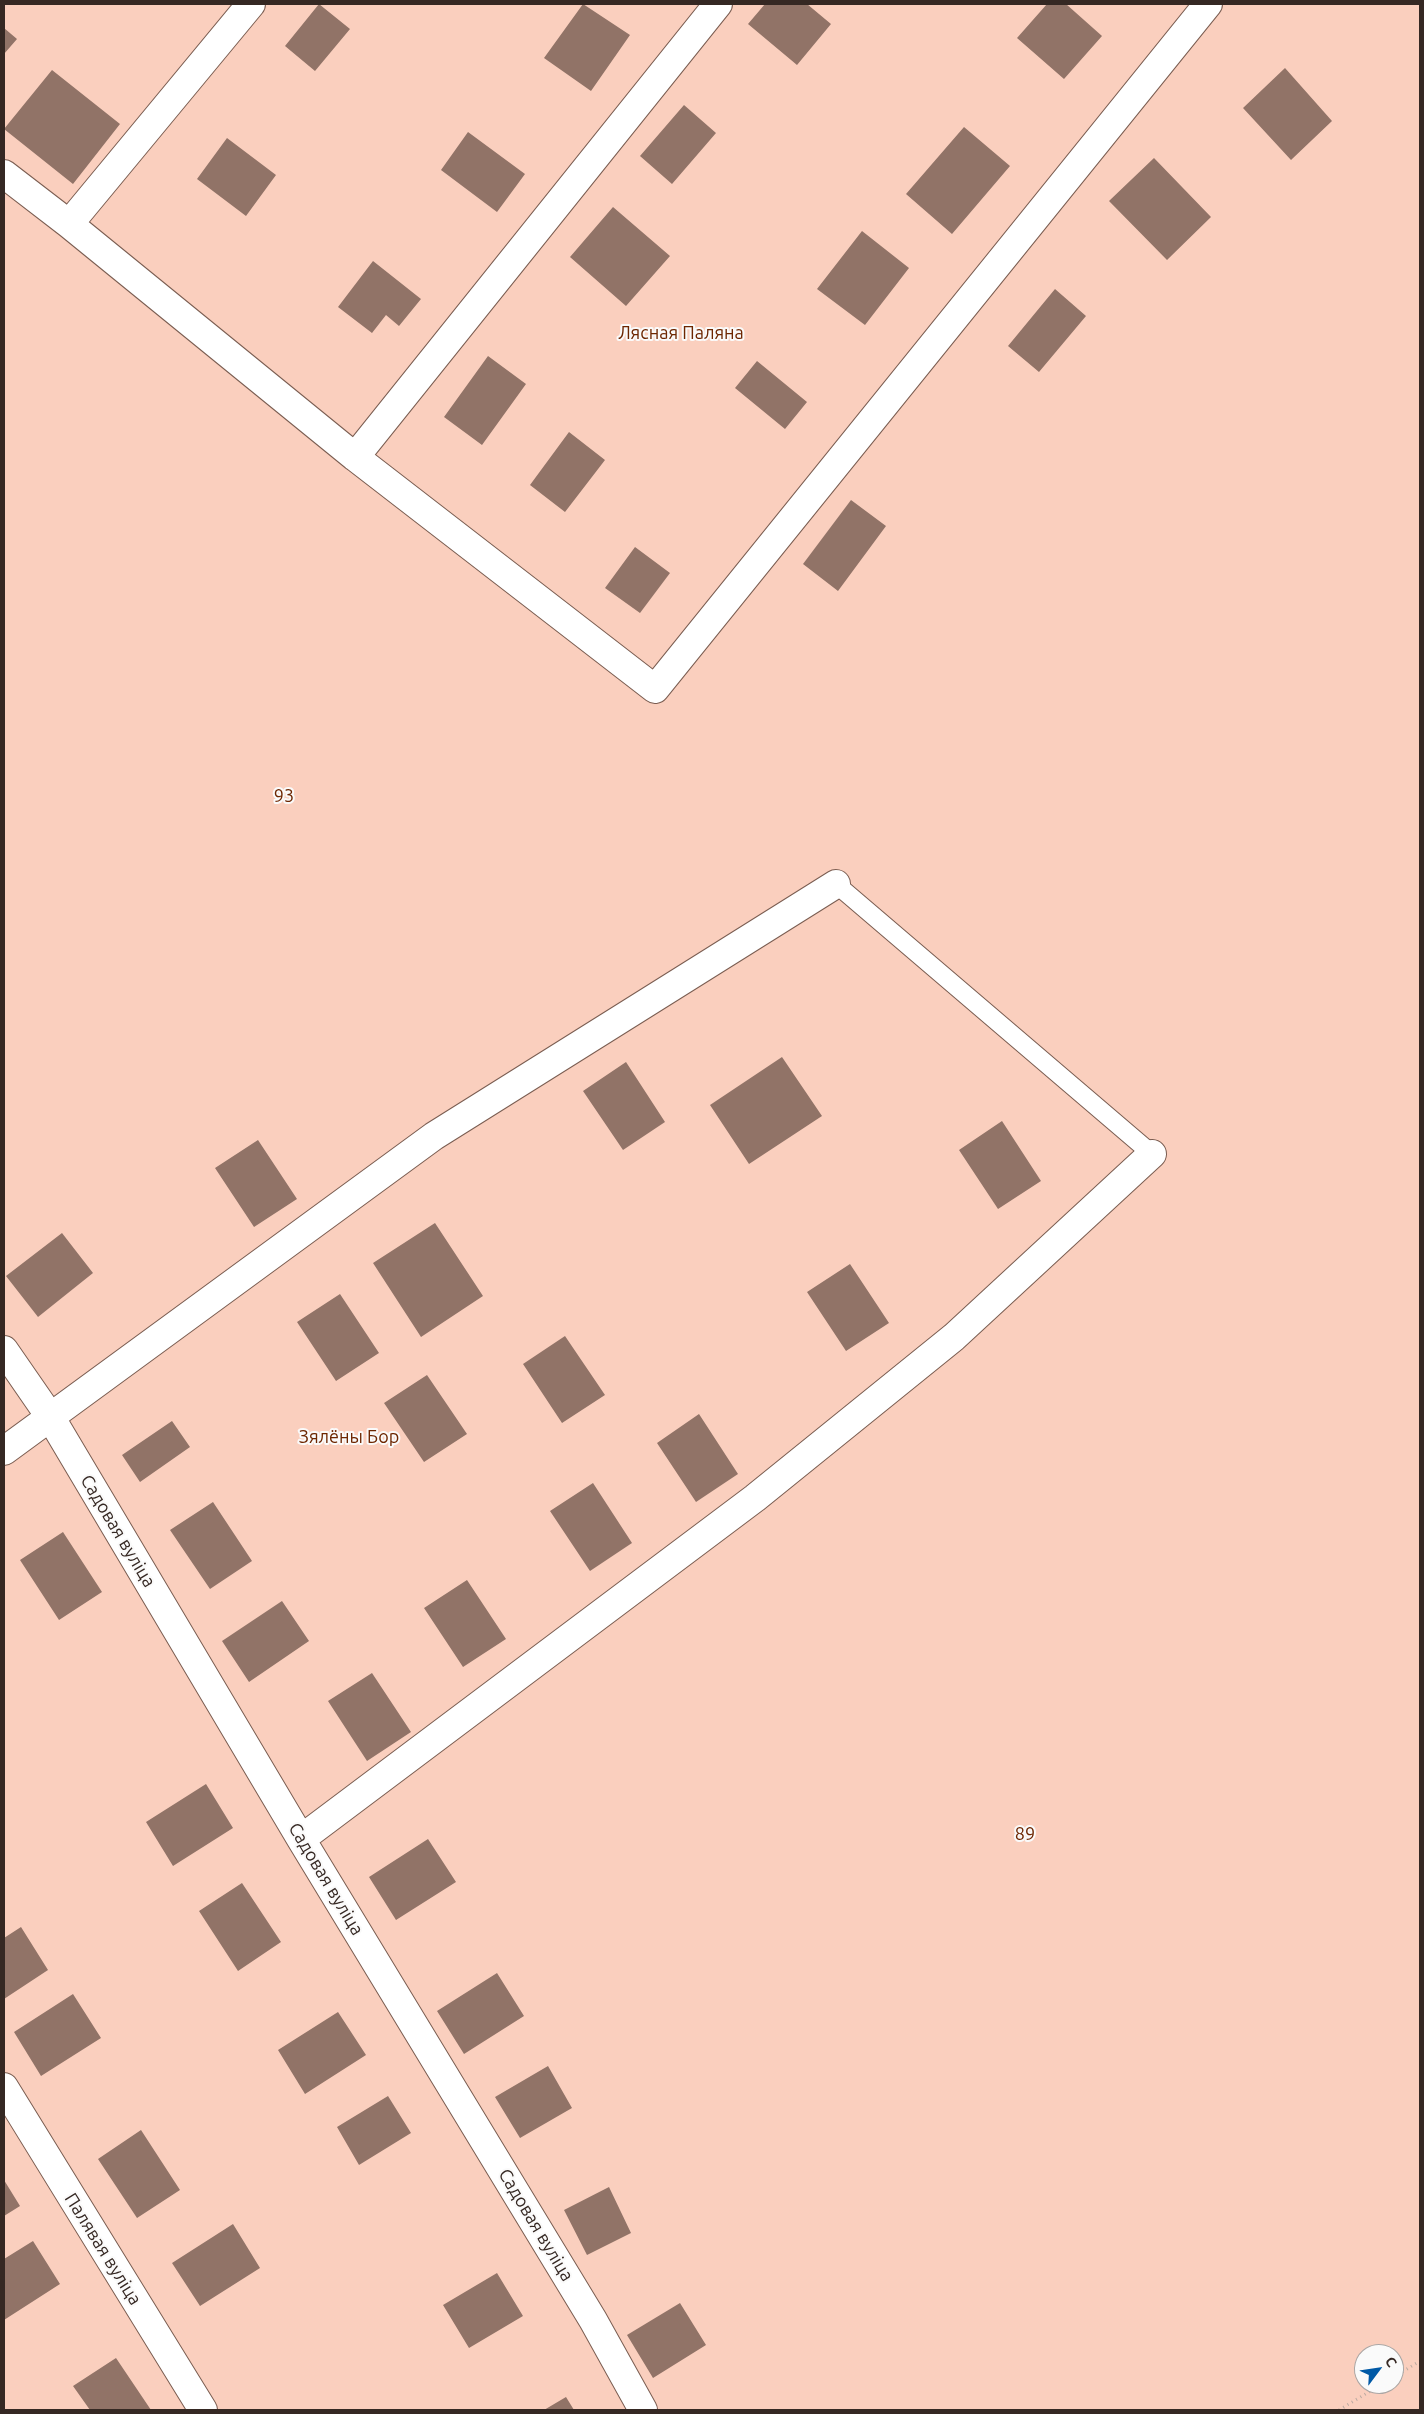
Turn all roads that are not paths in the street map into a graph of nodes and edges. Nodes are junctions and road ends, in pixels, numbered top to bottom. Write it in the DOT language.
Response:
graph roads {
  1 [pos="251,4"];
  2 [pos="718,4"];
  3 [pos="1208,4"];
  4 [pos="4,174"];
  5 [pos="69,224"];
  6 [pos="355,458"];
  7 [pos="836,884"];
  8 [pos="1152,1154"];
  9 [pos="4,1350"];
  10 [pos="51,1418"];
  11 [pos="4,1451"];
  12 [pos="302,1839"];
  13 [pos="4,2087"];
  14 [pos="202,2410"];
  15 [pos="643,2410"];
  1 -- 5 [label="street"];
  2 -- 6 [label="street"];
  3 -- 6 [label="street"];
  4 -- 5 [label="street"];
  5 -- 6 [label="street"];
  7 -- 8 [label="lane"];
  7 -- 10 [label="street"];
  8 -- 12 [label="street"];
  9 -- 10 [label="street, Садовая вуліца"];
  10 -- 11 [label="street"];
  10 -- 12 [label="street, Садовая вуліца"];
  12 -- 15 [label="street, Садовая вуліца"];
  13 -- 14 [label="street, Палявая вуліца"];
}
